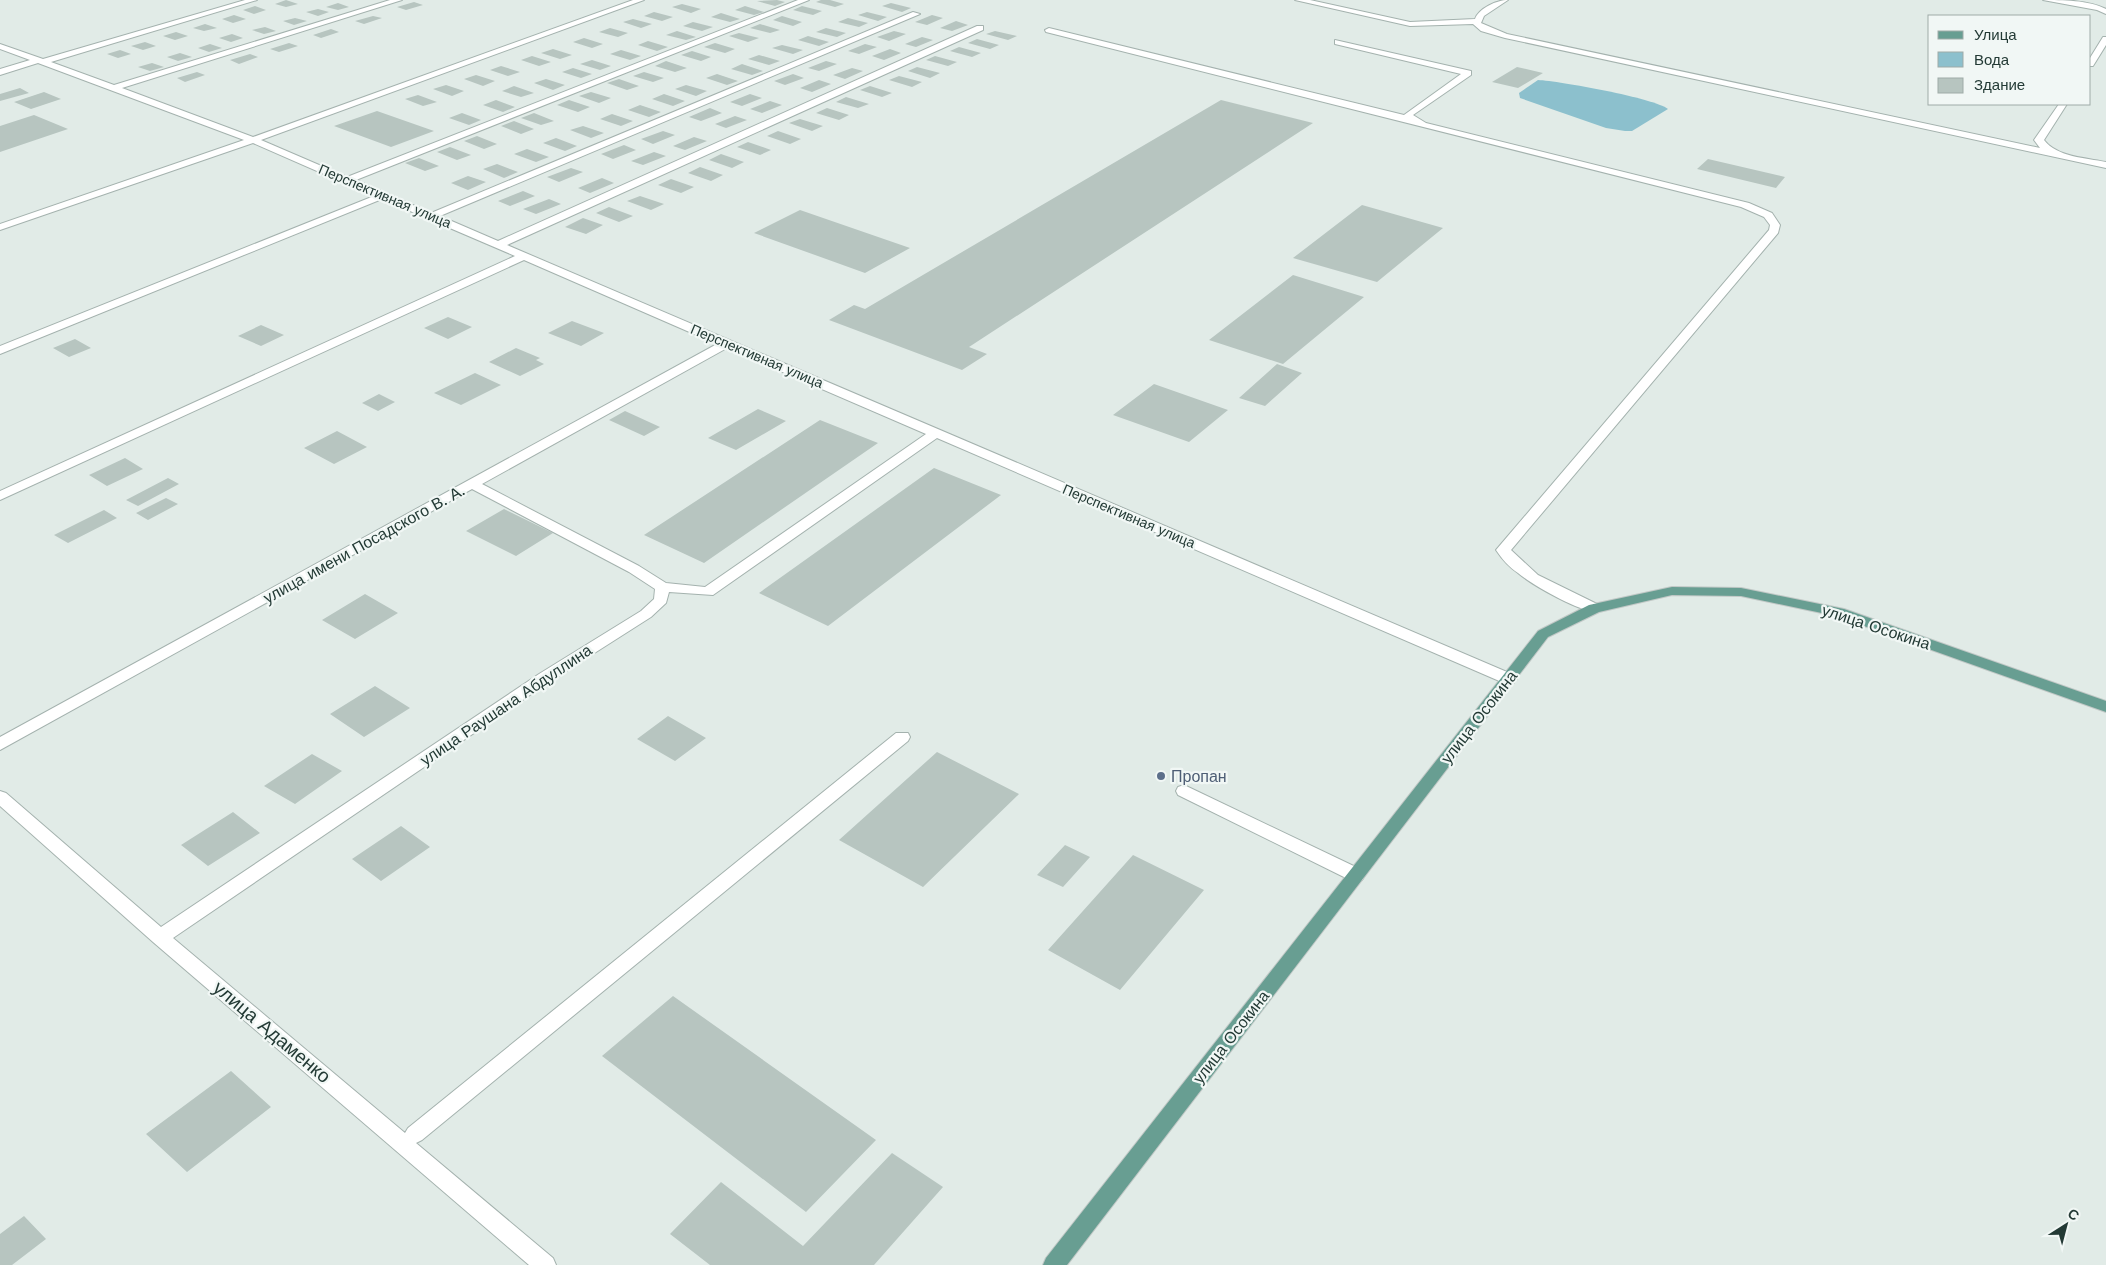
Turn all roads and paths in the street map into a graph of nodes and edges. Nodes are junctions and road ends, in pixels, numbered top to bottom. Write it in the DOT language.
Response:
graph roads {
  1 [pos="253,0"];
  2 [pos="398,0"];
  3 [pos="640,0"];
  4 [pos="805,0"];
  5 [pos="1299,0"];
  6 [pos="1504,0"];
  7 [pos="2047,0"];
  8 [pos="2106,12"];
  9 [pos="916,14"];
  10 [pos="1478,21"];
  11 [pos="980,28"];
  12 [pos="1048,30"];
  13 [pos="2106,39"];
  14 [pos="1338,42"];
  15 [pos="0,46"];
  16 [pos="41,61"];
  17 [pos="2091,62"];
  18 [pos="0,72"];
  19 [pos="115,88"];
  20 [pos="2062,105"];
  21 [pos="1413,120"];
  22 [pos="253,140"];
  23 [pos="2064,156"];
  24 [pos="2106,165"];
  25 [pos="348,180"];
  26 [pos="384,196"];
  27 [pos="432,216"];
  28 [pos="0,226"];
  29 [pos="498,245"];
  30 [pos="524,256"];
  31 [pos="727,343"];
  32 [pos="0,350"];
  33 [pos="936,433"];
  34 [pos="472,484"];
  35 [pos="0,496"];
  36 [pos="662,587"];
  37 [pos="1594,608"];
  38 [pos="1509,679"];
  39 [pos="2106,707"];
  40 [pos="902,737"];
  41 [pos="0,744"];
  42 [pos="1184,791"];
  43 [pos="0,797"];
  44 [pos="1356,875"];
  45 [pos="160,937"];
  46 [pos="416,1134"];
  47 [pos="545,1265"];
  48 [pos="1054,1265"];
  1 -- 16 [label="street"];
  2 -- 19 [label="street"];
  3 -- 22 [label="street"];
  4 -- 25 [label="street"];
  5 -- 10 [label="street"];
  6 -- 10 [label="street"];
  7 -- 8 [label="street"];
  9 -- 27 [label="street"];
  10 -- 23 [label="street"];
  11 -- 29 [label="street"];
  12 -- 21 [label="street"];
  13 -- 17 [label="street"];
  14 -- 21 [label="street"];
  15 -- 16 [label="street, Перспективная улица"];
  16 -- 18 [label="street"];
  16 -- 19 [label="street, Перспективная улица"];
  19 -- 22 [label="street, Перспективная улица"];
  20 -- 23 [label="street"];
  21 -- 37 [label="street"];
  22 -- 25 [label="street, Перспективная улица"];
  22 -- 28 [label="street"];
  23 -- 24 [label="street"];
  25 -- 26 [label="street, Перспективная улица"];
  26 -- 27 [label="street, Перспективная улица"];
  26 -- 32 [label="street"];
  27 -- 29 [label="street, Перспективная улица"];
  29 -- 30 [label="street, Перспективная улица"];
  30 -- 31 [label="street, Перспективная улица"];
  30 -- 35 [label="street"];
  31 -- 33 [label="street, Перспективная улица"];
  31 -- 34 [label="street, улица имени Посадского В. А."];
  33 -- 36 [label="street"];
  33 -- 38 [label="street, Перспективная улица"];
  34 -- 36 [label="street"];
  34 -- 41 [label="street, улица имени Посадского В. А."];
  36 -- 45 [label="street, улица Раушана Абдуллина"];
  37 -- 38 [label="main road, улица Осокина"];
  37 -- 39 [label="main road, улица Осокина"];
  38 -- 44 [label="main road, улица Осокина"];
  40 -- 46 [label="street"];
  42 -- 44 [label="street"];
  43 -- 45 [label="street, улица Адаменко"];
  44 -- 48 [label="main road, улица Осокина"];
  45 -- 47 [label="street, улица Адаменко"];
}
